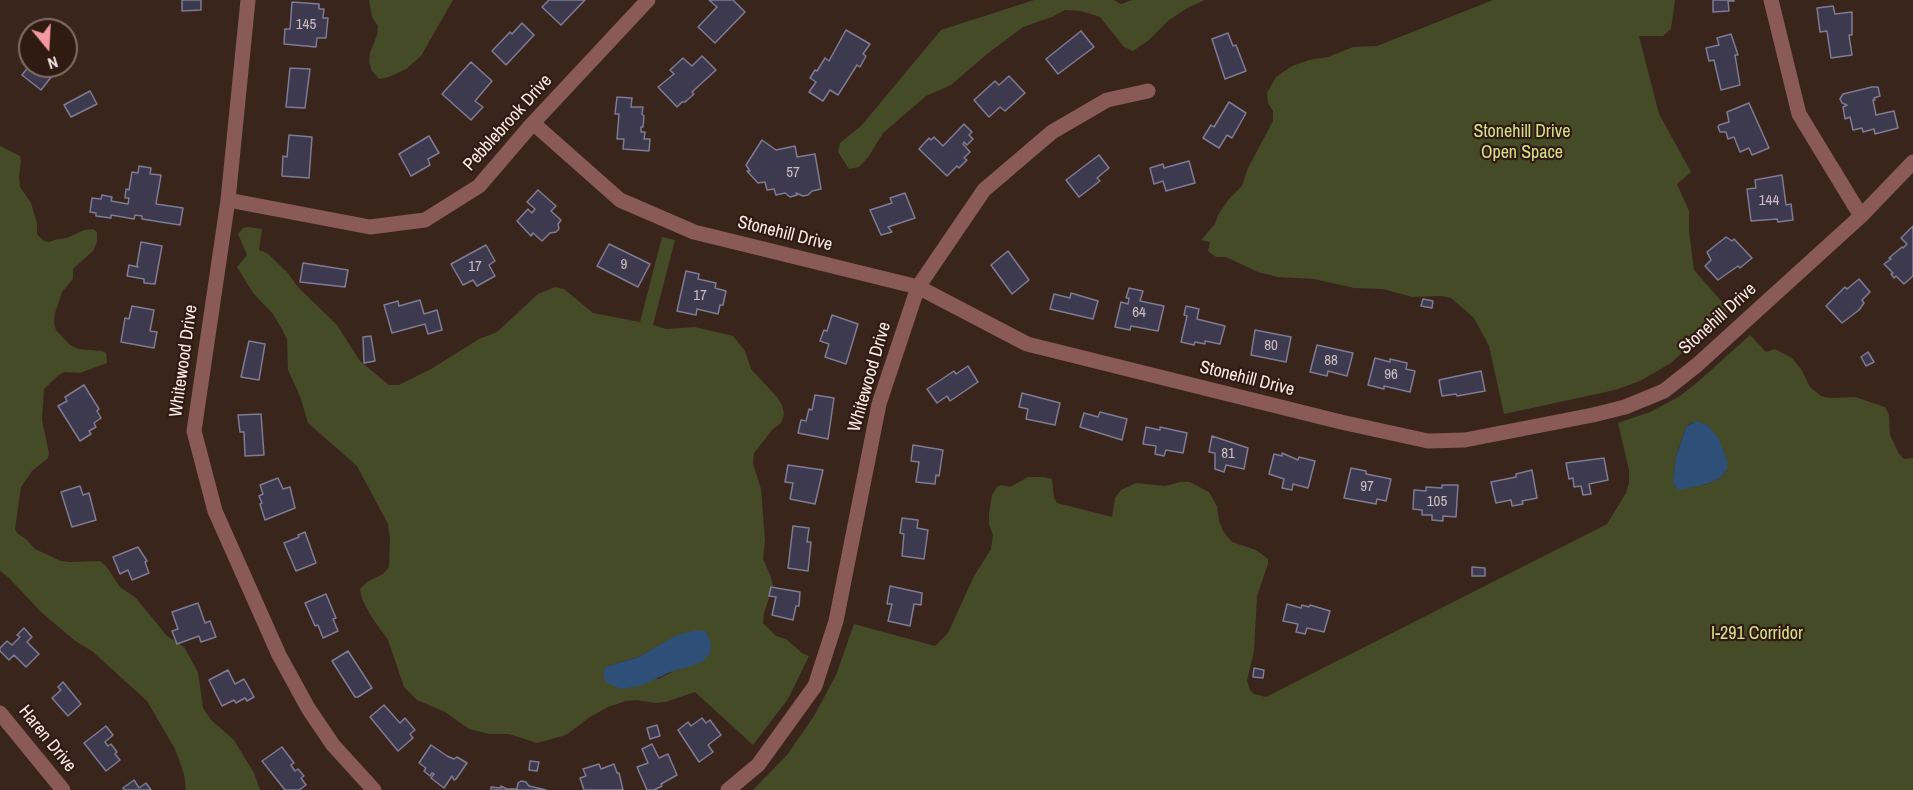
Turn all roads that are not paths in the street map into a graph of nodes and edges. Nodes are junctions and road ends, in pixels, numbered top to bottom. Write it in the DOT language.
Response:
graph roads {
  1 [pos="248,0"];
  2 [pos="648,0"];
  3 [pos="1771,0"];
  4 [pos="1148,91"];
  5 [pos="533,123"];
  6 [pos="1913,162"];
  7 [pos="228,200"];
  8 [pos="1861,216"];
  9 [pos="918,287"];
  10 [pos="0,713"];
  11 [pos="63,790"];
  12 [pos="374,790"];
  13 [pos="729,790"];
  1 -- 7 [label="street, Whitewood Drive"];
  2 -- 5 [label="street, Pebblebrook Drive"];
  3 -- 8 [label="street"];
  4 -- 9 [label="street, Whitewood Drive"];
  5 -- 7 [label="street, Pebblebrook Drive"];
  5 -- 9 [label="street, Stonehill Drive"];
  6 -- 8 [label="street, Stonehill Drive"];
  7 -- 12 [label="street, Whitewood Drive"];
  8 -- 9 [label="street, Stonehill Drive"];
  9 -- 13 [label="street, Whitewood Drive"];
  10 -- 11 [label="street, Haren Drive"];
}
